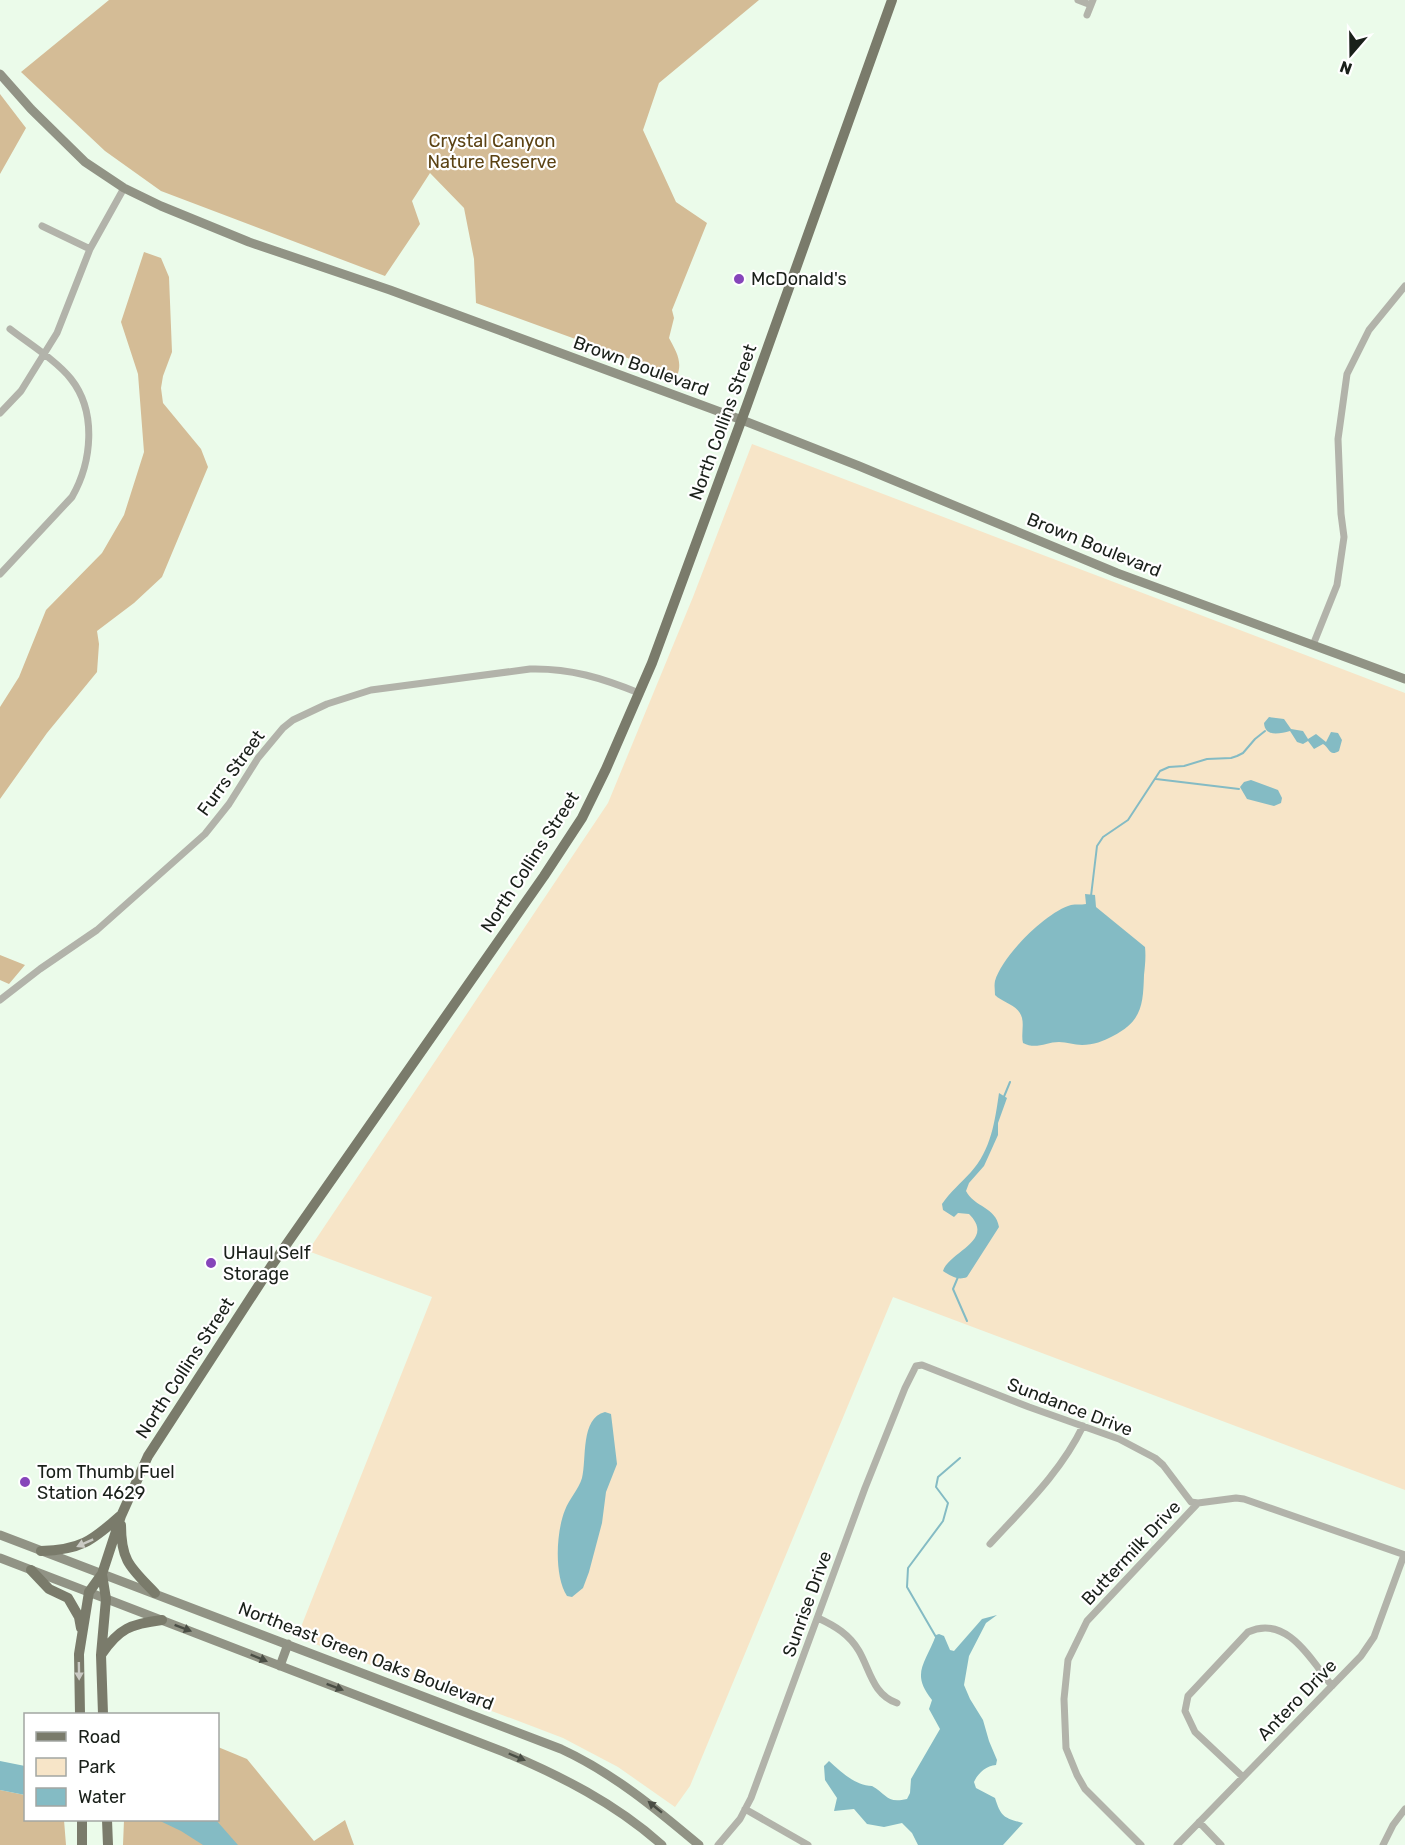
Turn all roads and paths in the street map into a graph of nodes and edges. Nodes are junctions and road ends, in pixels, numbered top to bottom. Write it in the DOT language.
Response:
graph roads {
  1 [pos="892,0"];
  2 [pos="1078,0"];
  3 [pos="1092,2"];
  4 [pos="1087,15"];
  5 [pos="0,74"];
  6 [pos="123,188"];
  7 [pos="42,226"];
  8 [pos="90,249"];
  9 [pos="1405,286"];
  10 [pos="10,329"];
  11 [pos="44,356"];
  12 [pos="0,413"];
  13 [pos="742,420"];
  14 [pos="0,574"];
  15 [pos="1313,645"];
  16 [pos="1405,679"];
  17 [pos="639,693"];
  18 [pos="0,1000"];
  19 [pos="915,1368"];
  20 [pos="1083,1426"];
  21 [pos="1198,1503"];
  22 [pos="121,1516"];
  23 [pos="0,1534"];
  24 [pos="990,1544"];
  25 [pos="41,1551"];
  26 [pos="1405,1555"];
  27 [pos="0,1558"];
  28 [pos="31,1570"];
  29 [pos="102,1574"];
  30 [pos="89,1592"];
  31 [pos="155,1593"];
  32 [pos="106,1599"];
  33 [pos="818,1618"];
  34 [pos="162,1620"];
  35 [pos="82,1632"];
  36 [pos="288,1644"];
  37 [pos="101,1655"];
  38 [pos="280,1666"];
  39 [pos="1332,1686"];
  40 [pos="897,1703"];
  41 [pos="80,1713"];
  42 [pos="103,1713"];
  43 [pos="1243,1777"];
  44 [pos="745,1809"];
  45 [pos="1405,1809"];
  46 [pos="82,1821"];
  47 [pos="107,1821"];
  48 [pos="1199,1822"];
  49 [pos="82,1845"];
  50 [pos="108,1845"];
  51 [pos="662,1845"];
  52 [pos="699,1845"];
  53 [pos="718,1845"];
  54 [pos="808,1845"];
  55 [pos="1141,1845"];
  56 [pos="1178,1845"];
  57 [pos="1221,1845"];
  58 [pos="1383,1845"];
  1 -- 13 [label="main road, North Collins Street"];
  2 -- 3 [label="street"];
  3 -- 4 [label="street"];
  5 -- 6 [label="street, Brown Boulevard"];
  6 -- 8 [label="street"];
  6 -- 13 [label="street, Brown Boulevard"];
  7 -- 8 [label="street"];
  8 -- 11 [label="street"];
  9 -- 15 [label="street"];
  10 -- 11 [label="street"];
  11 -- 12 [label="street"];
  11 -- 14 [label="street"];
  13 -- 15 [label="street, Brown Boulevard"];
  13 -- 17 [label="main road, North Collins Street"];
  15 -- 16 [label="street, Brown Boulevard"];
  17 -- 18 [label="street, Furrs Street"];
  17 -- 22 [label="main road, North Collins Street"];
  19 -- 20 [label="street, Sundance Drive"];
  19 -- 33 [label="street, Sunrise Drive"];
  20 -- 21 [label="street, Sundance Drive"];
  20 -- 24 [label="street"];
  21 -- 26 [label="street, Buttermilk Drive"];
  21 -- 55 [label="street, Buttermilk Drive"];
  22 -- 25 [label="main road, one-way"];
  22 -- 29 [label="main road, North Collins Street"];
  22 -- 31 [label="main road"];
  23 -- 25 [label="street, Northeast Green Oaks Boulevard"];
  25 -- 29 [label="street, Northeast Green Oaks Boulevard"];
  26 -- 39 [label="street, Antero Drive"];
  27 -- 28 [label="street"];
  28 -- 30 [label="street"];
  28 -- 35 [label="main road"];
  29 -- 30 [label="main road, North Collins Street"];
  29 -- 31 [label="street, Northeast Green Oaks Boulevard"];
  29 -- 32 [label="main road, North Collins Street"];
  30 -- 32 [label="street"];
  30 -- 35 [label="main road, North Collins Street"];
  31 -- 36 [label="street, Northeast Green Oaks Boulevard"];
  32 -- 34 [label="street"];
  32 -- 37 [label="main road, North Collins Street"];
  33 -- 40 [label="street"];
  33 -- 44 [label="street, Sunrise Drive"];
  34 -- 37 [label="main road"];
  34 -- 38 [label="street, one-way"];
  35 -- 41 [label="main road, North Collins Street, one-way"];
  36 -- 38 [label="street"];
  52 -- 36 [label="street, Northeast Green Oaks Boulevard, one-way"];
  37 -- 42 [label="main road, North Collins Street"];
  38 -- 51 [label="street, one-way"];
  39 -- 43 [label="street, Antero Drive"];
  39 -- 43 [label="street"];
  43 -- 48 [label="street, Antero Drive"];
  44 -- 53 [label="street, Sunrise Drive"];
  44 -- 54 [label="street"];
  45 -- 58 [label="street"];
  46 -- 49 [label="main road"];
  47 -- 50 [label="main road"];
  48 -- 56 [label="street, Antero Drive"];
  48 -- 57 [label="street"];
}
